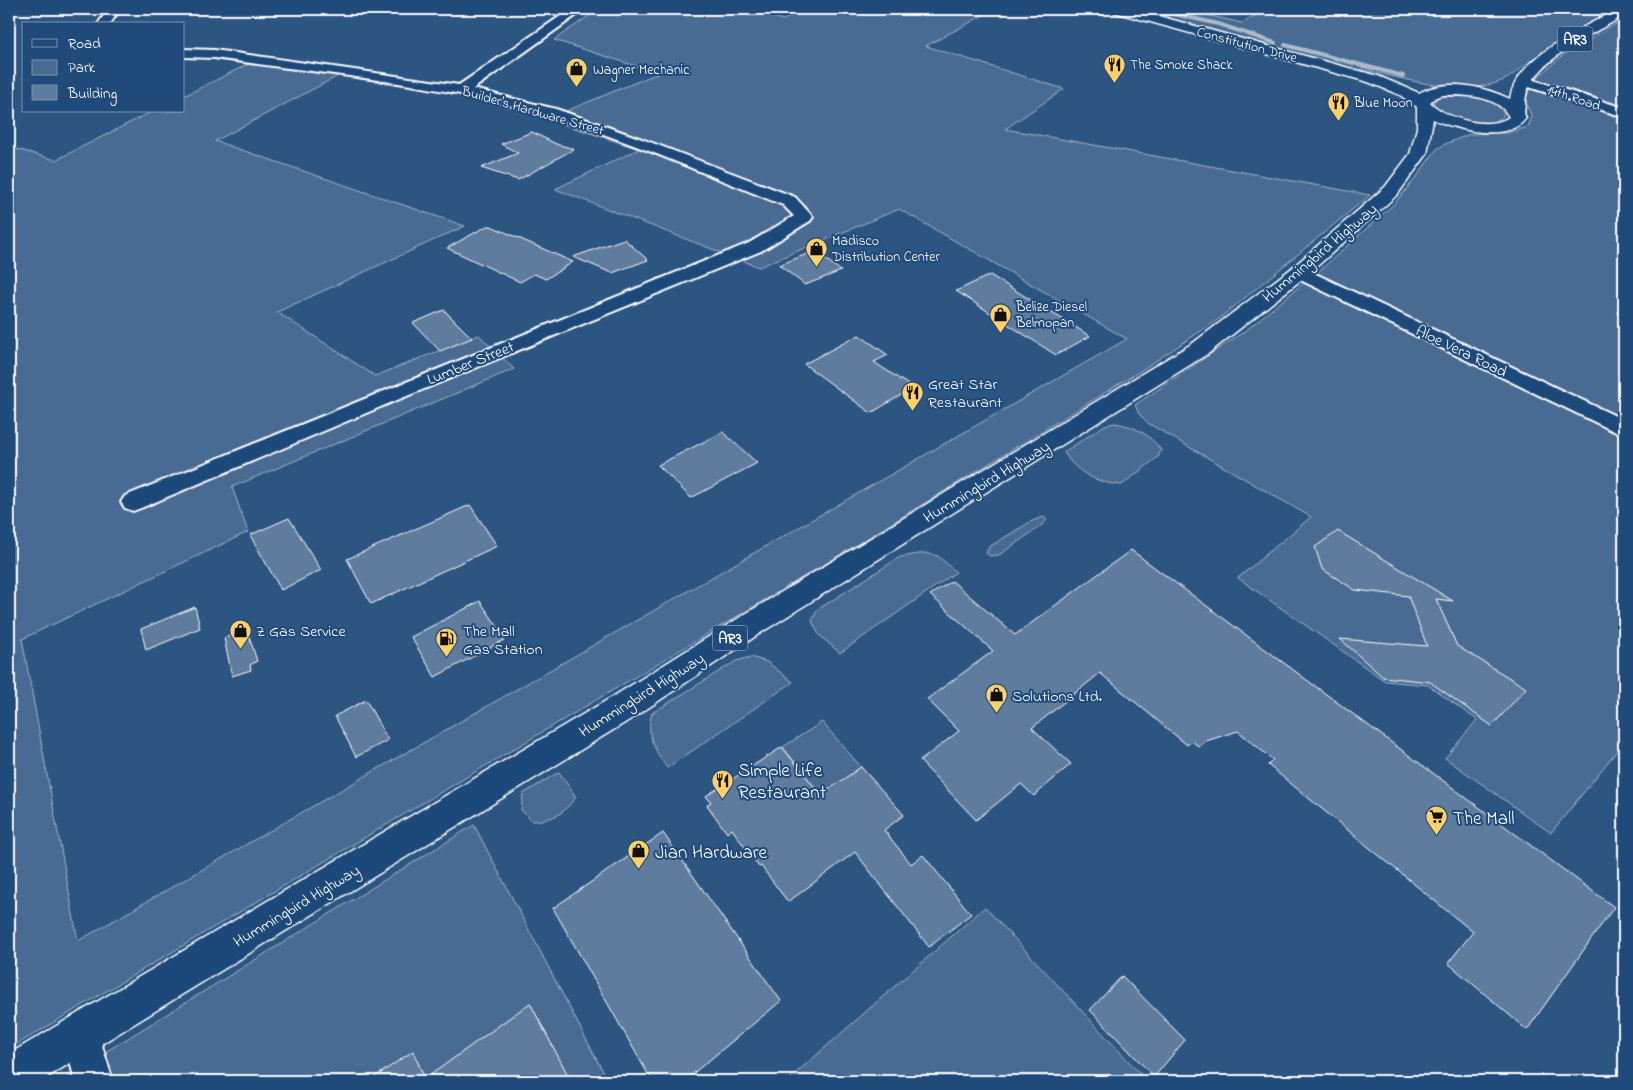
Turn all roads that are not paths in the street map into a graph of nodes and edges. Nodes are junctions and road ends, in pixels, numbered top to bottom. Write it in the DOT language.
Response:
graph roads {
  1 [pos="114,9"];
  2 [pos="578,9"];
  3 [pos="1119,9"];
  4 [pos="1624,12"];
  5 [pos="105,22"];
  6 [pos="185,52"];
  7 [pos="1346,71"];
  8 [pos="1527,76"];
  9 [pos="462,90"];
  10 [pos="1454,90"];
  11 [pos="1424,105"];
  12 [pos="1517,112"];
  13 [pos="1624,113"];
  14 [pos="1492,127"];
  15 [pos="1433,143"];
  16 [pos="804,217"];
  17 [pos="1299,272"];
  18 [pos="1624,428"];
  19 [pos="133,502"];
  20 [pos="81,1033"];
  21 [pos="9,1077"];
  22 [pos="94,1081"];
  1 -- 5 [label="street"];
  2 -- 9 [label="street"];
  3 -- 7 [label="main road, Constitution Drive"];
  4 -- 8 [label="main road, AR3"];
  6 -- 9 [label="street, Builder's Hardware Street"];
  7 -- 10 [label="main road, Constitution Drive"];
  7 -- 11 [label="main road, Constitution Drive"];
  8 -- 10 [label="main road, AR3"];
  8 -- 12 [label="main road"];
  8 -- 13 [label="street, 14th Road"];
  9 -- 16 [label="street, Builder's Hardware Street"];
  10 -- 11 [label="main road"];
  10 -- 12 [label="main road"];
  11 -- 14 [label="main road, Constitution Drive"];
  11 -- 15 [label="main road, Hummingbird Highway / AR3"];
  12 -- 14 [label="main road"];
  14 -- 15 [label="main road"];
  15 -- 17 [label="main road, Hummingbird Highway / AR3"];
  16 -- 19 [label="street, Lumber Street"];
  17 -- 18 [label="street, Aloe Vera Road"];
  17 -- 20 [label="main road, Hummingbird Highway / AR3"];
  20 -- 21 [label="main road, Hummingbird Highway / AR3"];
  20 -- 22 [label="street"];
}
